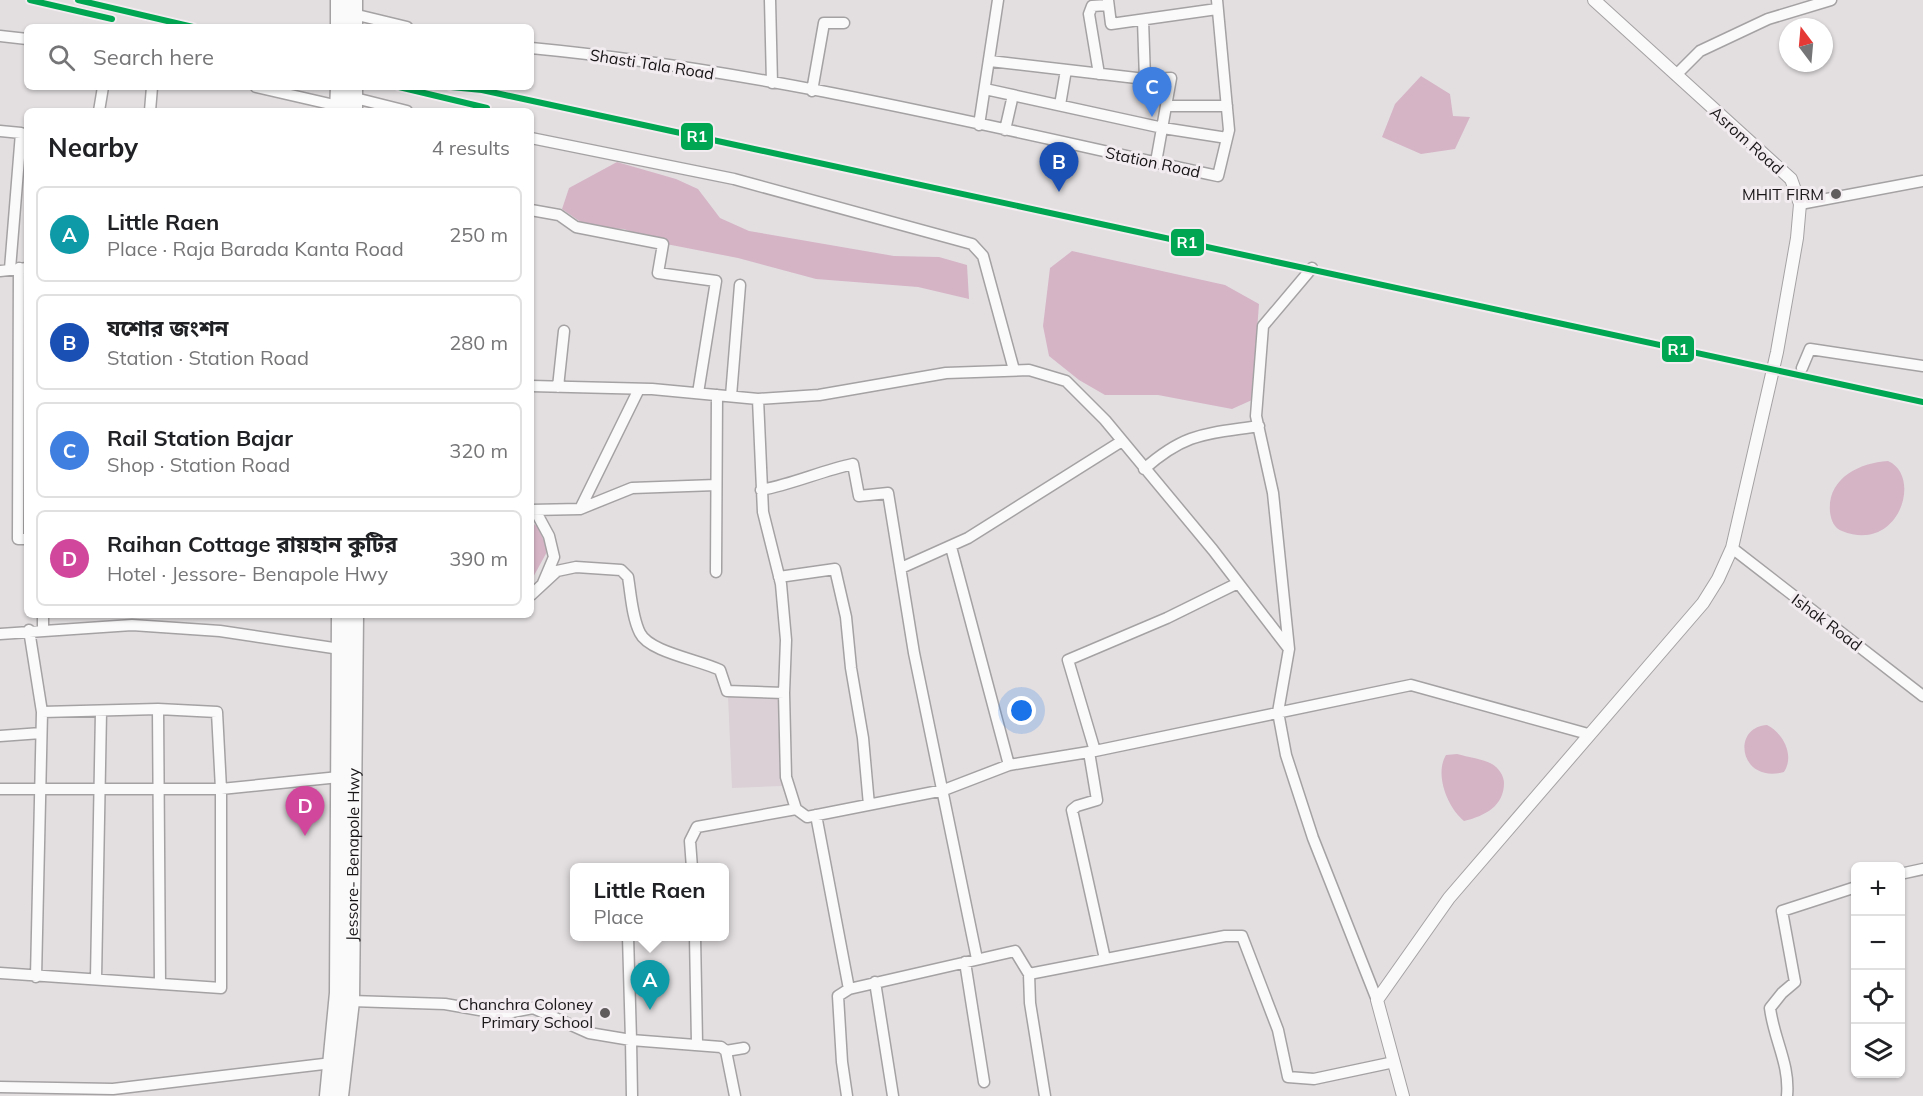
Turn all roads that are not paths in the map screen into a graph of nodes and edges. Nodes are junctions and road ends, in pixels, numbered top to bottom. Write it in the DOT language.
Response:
graph roads {
  1 [pos="770,0"];
  2 [pos="998,0"];
  3 [pos="1594,0"];
  4 [pos="1831,0"];
  5 [pos="1108,3"];
  6 [pos="1217,4"];
  7 [pos="347,13"];
  8 [pos="1143,20"];
  9 [pos="844,23"];
  10 [pos="394,24"];
  11 [pos="0,36"];
  12 [pos="24,39"];
  13 [pos="534,48"];
  14 [pos="990,61"];
  15 [pos="1066,70"];
  16 [pos="1099,74"];
  17 [pos="1676,75"];
  18 [pos="1145,79"];
  19 [pos="772,83"];
  20 [pos="985,89"];
  21 [pos="102,90"];
  22 [pos="152,90"];
  23 [pos="275,90"];
  24 [pos="812,91"];
  25 [pos="1013,95"];
  26 [pos="346,101"];
  27 [pos="1060,105"];
  28 [pos="1167,106"];
  29 [pos="1227,106"];
  30 [pos="100,108"];
  31 [pos="150,108"];
  32 [pos="389,108"];
  33 [pos="980,125"];
  34 [pos="1163,128"];
  35 [pos="1005,130"];
  36 [pos="0,131"];
  37 [pos="1227,138"];
  38 [pos="534,139"];
  39 [pos="1156,162"];
  40 [pos="1923,181"];
  41 [pos="1800,204"];
  42 [pos="534,211"];
  43 [pos="1312,268"];
  44 [pos="14,269"];
  45 [pos="740,285"];
  46 [pos="564,332"];
  47 [pos="1923,366"];
  48 [pos="1802,368"];
  49 [pos="1014,370"];
  50 [pos="534,386"];
  51 [pos="558,387"];
  52 [pos="639,389"];
  53 [pos="698,393"];
  54 [pos="717,395"];
  55 [pos="731,396"];
  56 [pos="758,399"];
  57 [pos="1258,426"];
  58 [pos="1122,441"];
  59 [pos="1144,469"];
  60 [pos="716,485"];
  61 [pos="761,490"];
  62 [pos="580,509"];
  63 [pos="534,511"];
  64 [pos="534,513"];
  65 [pos="24,539"];
  66 [pos="951,548"];
  67 [pos="1732,548"];
  68 [pos="901,568"];
  69 [pos="716,572"];
  70 [pos="779,576"];
  71 [pos="1238,583"];
  72 [pos="543,584"];
  73 [pos="534,592"];
  74 [pos="43,618"];
  75 [pos="340,618"];
  76 [pos="355,618"];
  77 [pos="29,630"];
  78 [pos="43,630"];
  79 [pos="0,634"];
  80 [pos="340,649"];
  81 [pos="1289,649"];
  82 [pos="784,693"];
  83 [pos="1923,696"];
  84 [pos="158,709"];
  85 [pos="42,712"];
  86 [pos="100,712"];
  87 [pos="1278,712"];
  88 [pos="41,733"];
  89 [pos="1588,734"];
  90 [pos="0,736"];
  91 [pos="1092,751"];
  92 [pos="1009,765"];
  93 [pos="339,777"];
  94 [pos="101,788"];
  95 [pos="0,789"];
  96 [pos="39,789"];
  97 [pos="159,789"];
  98 [pos="221,789"];
  99 [pos="944,790"];
  100 [pos="869,805"];
  101 [pos="796,809"];
  102 [pos="816,815"];
  103 [pos="692,863"];
  104 [pos="1923,869"];
  105 [pos="1905,873"];
  106 [pos="1851,889"];
  107 [pos="628,941"];
  108 [pos="695,941"];
  109 [pos="977,959"];
  110 [pos="1105,959"];
  111 [pos="965,962"];
  112 [pos="0,973"];
  113 [pos="1029,974"];
  114 [pos="36,977"];
  115 [pos="96,978"];
  116 [pos="876,982"];
  117 [pos="160,984"];
  118 [pos="849,988"];
  119 [pos="1377,1000"];
  120 [pos="351,1001"];
  121 [pos="631,1040"];
  122 [pos="697,1043"];
  123 [pos="744,1048"];
  124 [pos="726,1051"];
  125 [pos="1394,1062"];
  126 [pos="332,1063"];
  127 [pos="984,1082"];
  128 [pos="0,1087"];
  129 [pos="328,1096"];
  130 [pos="340,1096"];
  131 [pos="632,1096"];
  132 [pos="735,1096"];
  133 [pos="847,1096"];
  134 [pos="893,1096"];
  135 [pos="1045,1096"];
  136 [pos="1403,1096"];
  137 [pos="1787,1096"];
  1 -- 19 [label="street"];
  2 -- 14 [label="street"];
  3 -- 17 [label="street, Asrom Road"];
  4 -- 17 [label="street"];
  5 -- 8 [label="street"];
  5 -- 16 [label="street"];
  6 -- 8 [label="street"];
  6 -- 29 [label="street, Station Road"];
  7 -- 10 [label="street"];
  8 -- 18 [label="street"];
  9 -- 24 [label="street"];
  11 -- 12 [label="street"];
  13 -- 19 [label="street, Shasti Tala Road"];
  14 -- 15 [label="street"];
  14 -- 20 [label="street"];
  15 -- 16 [label="street"];
  15 -- 27 [label="street"];
  16 -- 18 [label="street"];
  17 -- 41 [label="street, Asrom Road"];
  18 -- 28 [label="street"];
  19 -- 24 [label="street, Station Road"];
  20 -- 25 [label="street"];
  20 -- 33 [label="street"];
  21 -- 30 [label="street"];
  22 -- 31 [label="street"];
  23 -- 26 [label="street"];
  24 -- 33 [label="street, Station Road"];
  25 -- 27 [label="street"];
  25 -- 35 [label="street"];
  26 -- 32 [label="street"];
  27 -- 34 [label="street"];
  28 -- 29 [label="street"];
  28 -- 34 [label="street"];
  29 -- 37 [label="street, Station Road"];
  33 -- 35 [label="street, Station Road"];
  34 -- 37 [label="street"];
  34 -- 39 [label="street"];
  35 -- 39 [label="street, Station Road"];
  36 -- 44 [label="street"];
  37 -- 39 [label="street, Station Road"];
  38 -- 49 [label="street"];
  40 -- 41 [label="street"];
  41 -- 67 [label="street, Asrom Road"];
  42 -- 53 [label="street"];
  43 -- 57 [label="street"];
  44 -- 65 [label="street"];
  45 -- 55 [label="street"];
  46 -- 51 [label="street"];
  47 -- 48 [label="street"];
  49 -- 56 [label="street"];
  49 -- 58 [label="street"];
  50 -- 51 [label="street"];
  51 -- 52 [label="street"];
  52 -- 53 [label="street"];
  52 -- 62 [label="street"];
  53 -- 54 [label="street"];
  54 -- 55 [label="street"];
  54 -- 60 [label="street"];
  55 -- 56 [label="street"];
  56 -- 61 [label="street"];
  57 -- 59 [label="street"];
  57 -- 81 [label="street"];
  58 -- 59 [label="street"];
  58 -- 66 [label="street"];
  59 -- 71 [label="street"];
  60 -- 62 [label="street"];
  60 -- 69 [label="street"];
  61 -- 68 [label="street"];
  61 -- 70 [label="street"];
  62 -- 63 [label="street"];
  64 -- 72 [label="street"];
  66 -- 68 [label="street"];
  66 -- 92 [label="street"];
  67 -- 83 [label="street, Ishak Road"];
  67 -- 89 [label="street, Asrom Road"];
  68 -- 99 [label="street"];
  70 -- 82 [label="street"];
  70 -- 100 [label="street"];
  71 -- 81 [label="street"];
  71 -- 91 [label="street"];
  72 -- 73 [label="street"];
  72 -- 82 [label="street"];
  74 -- 78 [label="street"];
  75 -- 80 [label="highway, Jessore- Benapole Hwy"];
  76 -- 120 [label="highway, Jessore- Benapole Hwy"];
  77 -- 78 [label="street"];
  77 -- 79 [label="street"];
  77 -- 85 [label="street"];
  78 -- 80 [label="street"];
  80 -- 93 [label="highway, Jessore- Benapole Hwy"];
  81 -- 87 [label="street"];
  82 -- 101 [label="street"];
  84 -- 86 [label="street"];
  84 -- 97 [label="street"];
  84 -- 98 [label="street"];
  85 -- 86 [label="street"];
  85 -- 88 [label="street"];
  86 -- 94 [label="street"];
  87 -- 89 [label="street"];
  87 -- 91 [label="street"];
  87 -- 119 [label="street"];
  88 -- 90 [label="street"];
  88 -- 96 [label="street"];
  89 -- 119 [label="street, Asrom Road"];
  91 -- 92 [label="street"];
  91 -- 110 [label="street"];
  92 -- 99 [label="street"];
  93 -- 98 [label="street"];
  93 -- 126 [label="highway, Jessore- Benapole Hwy"];
  94 -- 96 [label="street"];
  94 -- 97 [label="street"];
  94 -- 115 [label="street"];
  95 -- 96 [label="street"];
  96 -- 114 [label="street"];
  97 -- 98 [label="street"];
  97 -- 117 [label="street"];
  98 -- 117 [label="street"];
  99 -- 100 [label="street"];
  99 -- 109 [label="street"];
  100 -- 102 [label="street"];
  101 -- 102 [label="street"];
  101 -- 103 [label="street"];
  102 -- 118 [label="street"];
  104 -- 105 [label="street"];
  106 -- 137 [label="street"];
  107 -- 121 [label="street"];
  108 -- 122 [label="street"];
  109 -- 111 [label="street"];
  109 -- 113 [label="street"];
  110 -- 113 [label="street"];
  110 -- 125 [label="street"];
  111 -- 116 [label="street"];
  111 -- 127 [label="street"];
  112 -- 114 [label="street"];
  113 -- 135 [label="street"];
  114 -- 115 [label="street"];
  115 -- 117 [label="street"];
  116 -- 118 [label="street"];
  116 -- 134 [label="street"];
  118 -- 133 [label="street"];
  119 -- 125 [label="street"];
  120 -- 121 [label="street"];
  120 -- 130 [label="highway, Jessore- Benapole Hwy"];
  121 -- 122 [label="street"];
  121 -- 131 [label="street"];
  122 -- 124 [label="street"];
  123 -- 124 [label="street"];
  124 -- 132 [label="street"];
  125 -- 136 [label="street"];
  126 -- 128 [label="street"];
  126 -- 129 [label="highway, Jessore- Benapole Hwy"];
}
